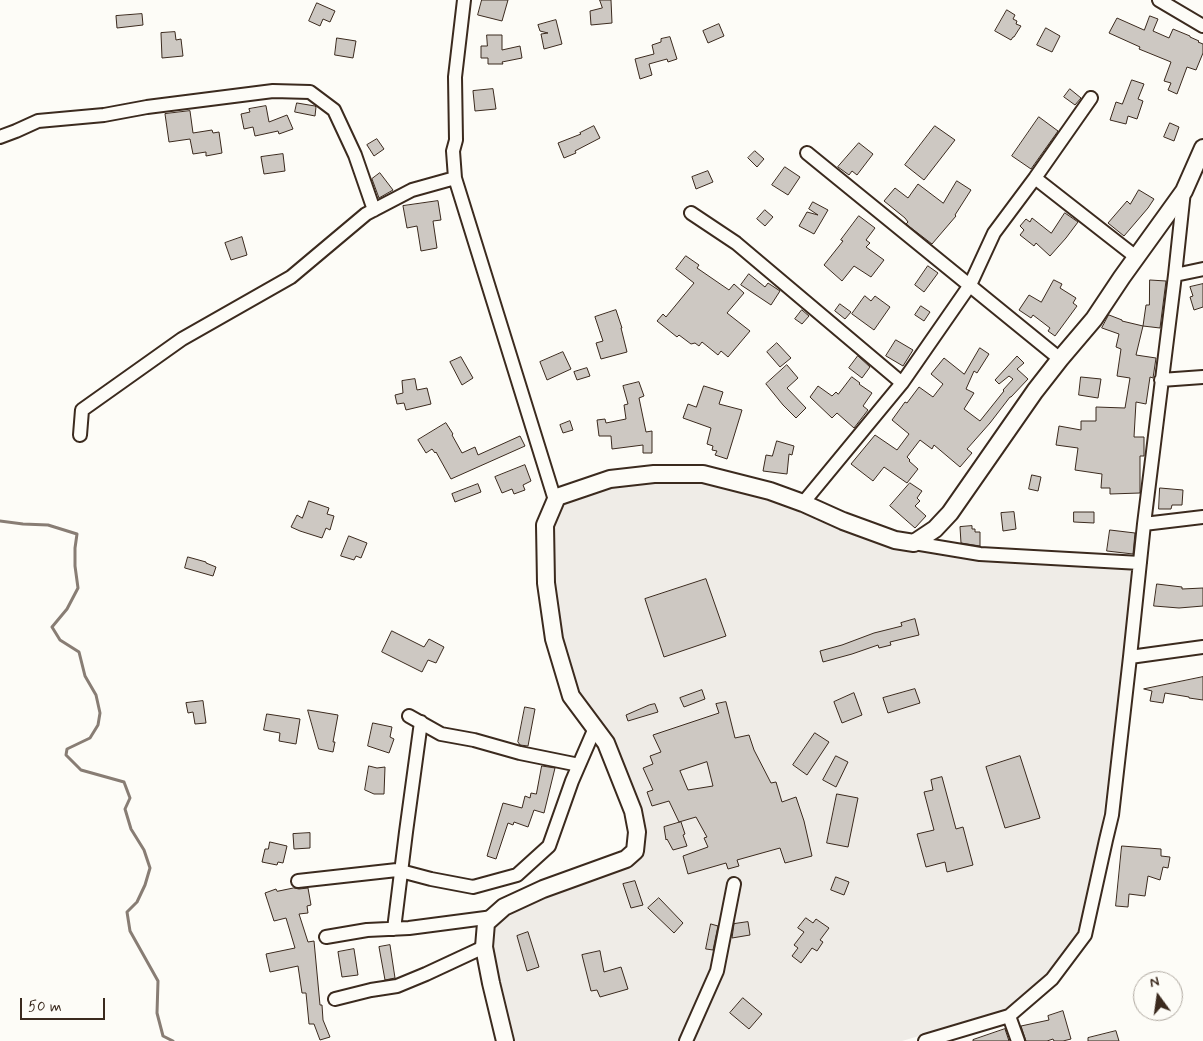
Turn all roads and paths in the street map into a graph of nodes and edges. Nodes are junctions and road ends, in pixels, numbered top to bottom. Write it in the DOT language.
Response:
graph roads {
  1 [pos="464,0"];
  2 [pos="1159,0"];
  3 [pos="1203,26"];
  4 [pos="1091,98"];
  5 [pos="0,137"];
  6 [pos="1203,148"];
  7 [pos="807,153"];
  8 [pos="455,178"];
  9 [pos="1035,178"];
  10 [pos="1184,191"];
  11 [pos="374,210"];
  12 [pos="691,213"];
  13 [pos="1136,258"];
  14 [pos="1203,269"];
  15 [pos="1175,275"];
  16 [pos="970,285"];
  17 [pos="1060,359"];
  18 [pos="1203,377"];
  19 [pos="1161,380"];
  20 [pos="902,383"];
  21 [pos="80,434"];
  22 [pos="557,497"];
  23 [pos="803,503"];
  24 [pos="1203,517"];
  25 [pos="1144,524"];
  26 [pos="914,542"];
  27 [pos="1140,563"];
  28 [pos="1203,647"];
  29 [pos="1130,657"];
  30 [pos="409,716"];
  31 [pos="420,722"];
  32 [pos="595,728"];
  33 [pos="579,765"];
  34 [pos="401,871"];
  35 [pos="298,881"];
  36 [pos="734,884"];
  37 [pos="493,916"];
  38 [pos="394,929"];
  39 [pos="326,937"];
  40 [pos="484,947"];
  41 [pos="335,999"];
  42 [pos="1008,1016"];
  43 [pos="505,1041"];
  44 [pos="686,1041"];
  45 [pos="925,1041"];
  46 [pos="1018,1041"];
  1 -- 8 [label="street"];
  2 -- 3 [label="street"];
  4 -- 9 [label="street"];
  5 -- 11 [label="street"];
  6 -- 10 [label="street"];
  7 -- 16 [label="street"];
  8 -- 11 [label="street"];
  8 -- 22 [label="street"];
  9 -- 13 [label="street"];
  9 -- 16 [label="street"];
  10 -- 13 [label="street"];
  10 -- 15 [label="street"];
  11 -- 21 [label="street"];
  12 -- 20 [label="street"];
  13 -- 17 [label="street"];
  14 -- 15 [label="street"];
  15 -- 19 [label="street"];
  16 -- 17 [label="street"];
  16 -- 20 [label="street"];
  17 -- 26 [label="street"];
  18 -- 19 [label="street"];
  19 -- 25 [label="street"];
  20 -- 23 [label="street"];
  22 -- 23 [label="street"];
  22 -- 32 [label="street"];
  23 -- 26 [label="street"];
  24 -- 25 [label="street"];
  25 -- 27 [label="street"];
  26 -- 27 [label="street"];
  27 -- 29 [label="street"];
  28 -- 29 [label="street"];
  29 -- 42 [label="street"];
  30 -- 31 [label="street"];
  31 -- 33 [label="street"];
  31 -- 34 [label="street"];
  32 -- 33 [label="street"];
  32 -- 37 [label="street"];
  33 -- 34 [label="street"];
  34 -- 35 [label="street"];
  34 -- 38 [label="street"];
  36 -- 44 [label="street"];
  37 -- 38 [label="street"];
  37 -- 40 [label="street"];
  38 -- 39 [label="street"];
  40 -- 41 [label="street"];
  40 -- 43 [label="street"];
  42 -- 45 [label="street"];
  42 -- 46 [label="street"];
}
